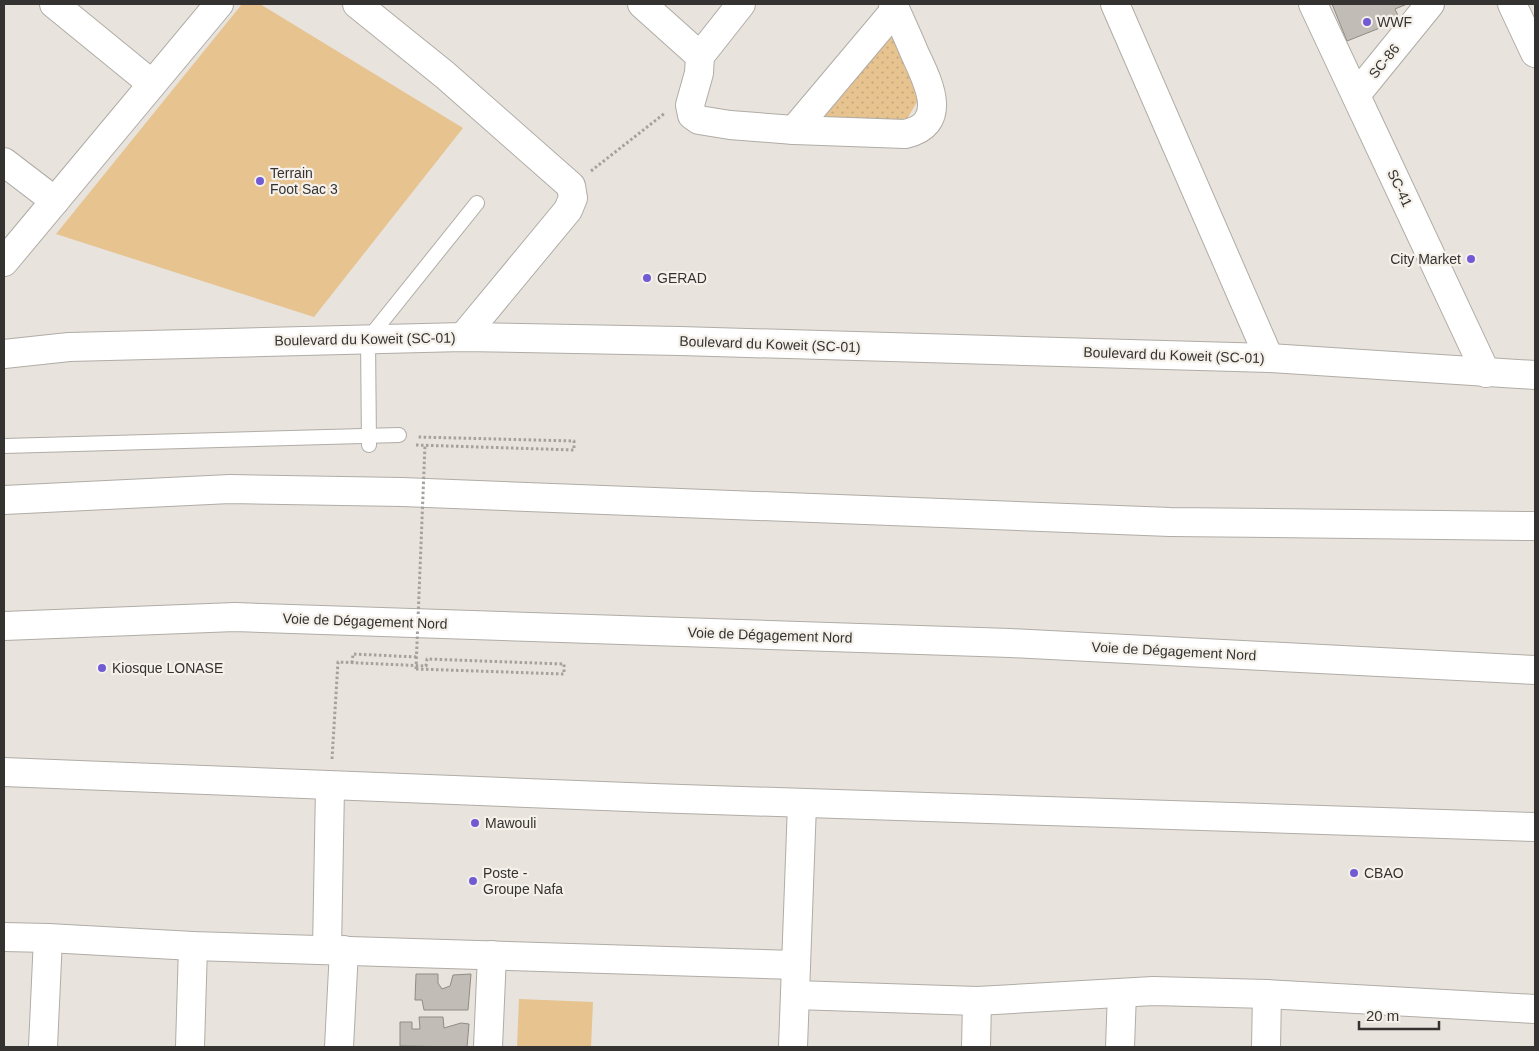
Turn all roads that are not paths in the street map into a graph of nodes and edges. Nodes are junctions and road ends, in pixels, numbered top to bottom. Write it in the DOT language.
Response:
graph roads {
  1 [pos="54,4"];
  2 [pos="219,4"];
  3 [pos="357,4"];
  4 [pos="642,4"];
  5 [pos="741,4"];
  6 [pos="1115,4"];
  7 [pos="1313,4"];
  8 [pos="1430,4"];
  9 [pos="1512,4"];
  10 [pos="894,7"];
  11 [pos="1535,53"];
  12 [pos="700,56"];
  13 [pos="152,84"];
  14 [pos="1356,95"];
  15 [pos="794,130"];
  16 [pos="8,170"];
  17 [pos="55,201"];
  18 [pos="477,203"];
  19 [pos="4,262"];
  20 [pos="463,337"];
  21 [pos="368,339"];
  22 [pos="4,354"];
  23 [pos="1269,358"];
  24 [pos="1486,373"];
  25 [pos="1535,376"];
  26 [pos="399,435"];
  27 [pos="373,440"];
  28 [pos="4,446"];
  29 [pos="4,500"];
  30 [pos="1535,526"];
  31 [pos="4,626"];
  32 [pos="1535,670"];
  33 [pos="4,772"];
  34 [pos="330,787"];
  35 [pos="802,804"];
  36 [pos="1535,827"];
  37 [pos="4,938"];
  38 [pos="48,938"];
  39 [pos="193,946"];
  40 [pos="335,950"];
  41 [pos="492,955"];
  42 [pos="796,965"];
  43 [pos="1122,992"];
  44 [pos="1267,994"];
  45 [pos="795,995"];
  46 [pos="977,1000"];
  47 [pos="1535,1009"];
  48 [pos="43,1047"];
  49 [pos="190,1047"];
  50 [pos="339,1047"];
  51 [pos="488,1047"];
  52 [pos="793,1047"];
  53 [pos="976,1047"];
  54 [pos="1120,1047"];
  55 [pos="1266,1047"];
  1 -- 13 [label="main road"];
  2 -- 13 [label="main road"];
  3 -- 20 [label="main road"];
  4 -- 12 [label="main road"];
  5 -- 12 [label="main road"];
  6 -- 23 [label="main road"];
  7 -- 14 [label="main road, SC-41"];
  8 -- 14 [label="main road, SC-86"];
  9 -- 11 [label="main road"];
  10 -- 15 [label="main road"];
  10 -- 15 [label="main road"];
  12 -- 15 [label="main road"];
  13 -- 17 [label="main road"];
  14 -- 24 [label="main road, SC-41"];
  16 -- 17 [label="main road"];
  17 -- 19 [label="main road"];
  18 -- 21 [label="lane"];
  20 -- 21 [label="main road, Boulevard du Koweit (SC-01)"];
  20 -- 23 [label="main road, Boulevard du Koweit (SC-01)"];
  21 -- 22 [label="main road, Boulevard du Koweit (SC-01)"];
  21 -- 27 [label="lane"];
  23 -- 24 [label="main road, Boulevard du Koweit (SC-01)"];
  24 -- 25 [label="main road, Boulevard du Koweit (SC-01)"];
  26 -- 27 [label="lane"];
  27 -- 28 [label="lane"];
  29 -- 30 [label="main road"];
  31 -- 32 [label="main road, Voie de Dégagement Nord"];
  33 -- 34 [label="main road"];
  34 -- 35 [label="main road"];
  34 -- 40 [label="main road"];
  35 -- 36 [label="main road"];
  35 -- 42 [label="main road"];
  37 -- 38 [label="main road"];
  38 -- 39 [label="main road"];
  38 -- 48 [label="main road"];
  39 -- 40 [label="main road"];
  39 -- 49 [label="main road"];
  40 -- 41 [label="main road"];
  40 -- 50 [label="main road"];
  41 -- 42 [label="main road"];
  41 -- 51 [label="main road"];
  42 -- 45 [label="main road"];
  43 -- 44 [label="main road"];
  43 -- 46 [label="main road"];
  43 -- 54 [label="main road"];
  44 -- 47 [label="main road"];
  44 -- 55 [label="main road"];
  45 -- 46 [label="main road"];
  45 -- 52 [label="main road"];
  46 -- 53 [label="main road"];
}
